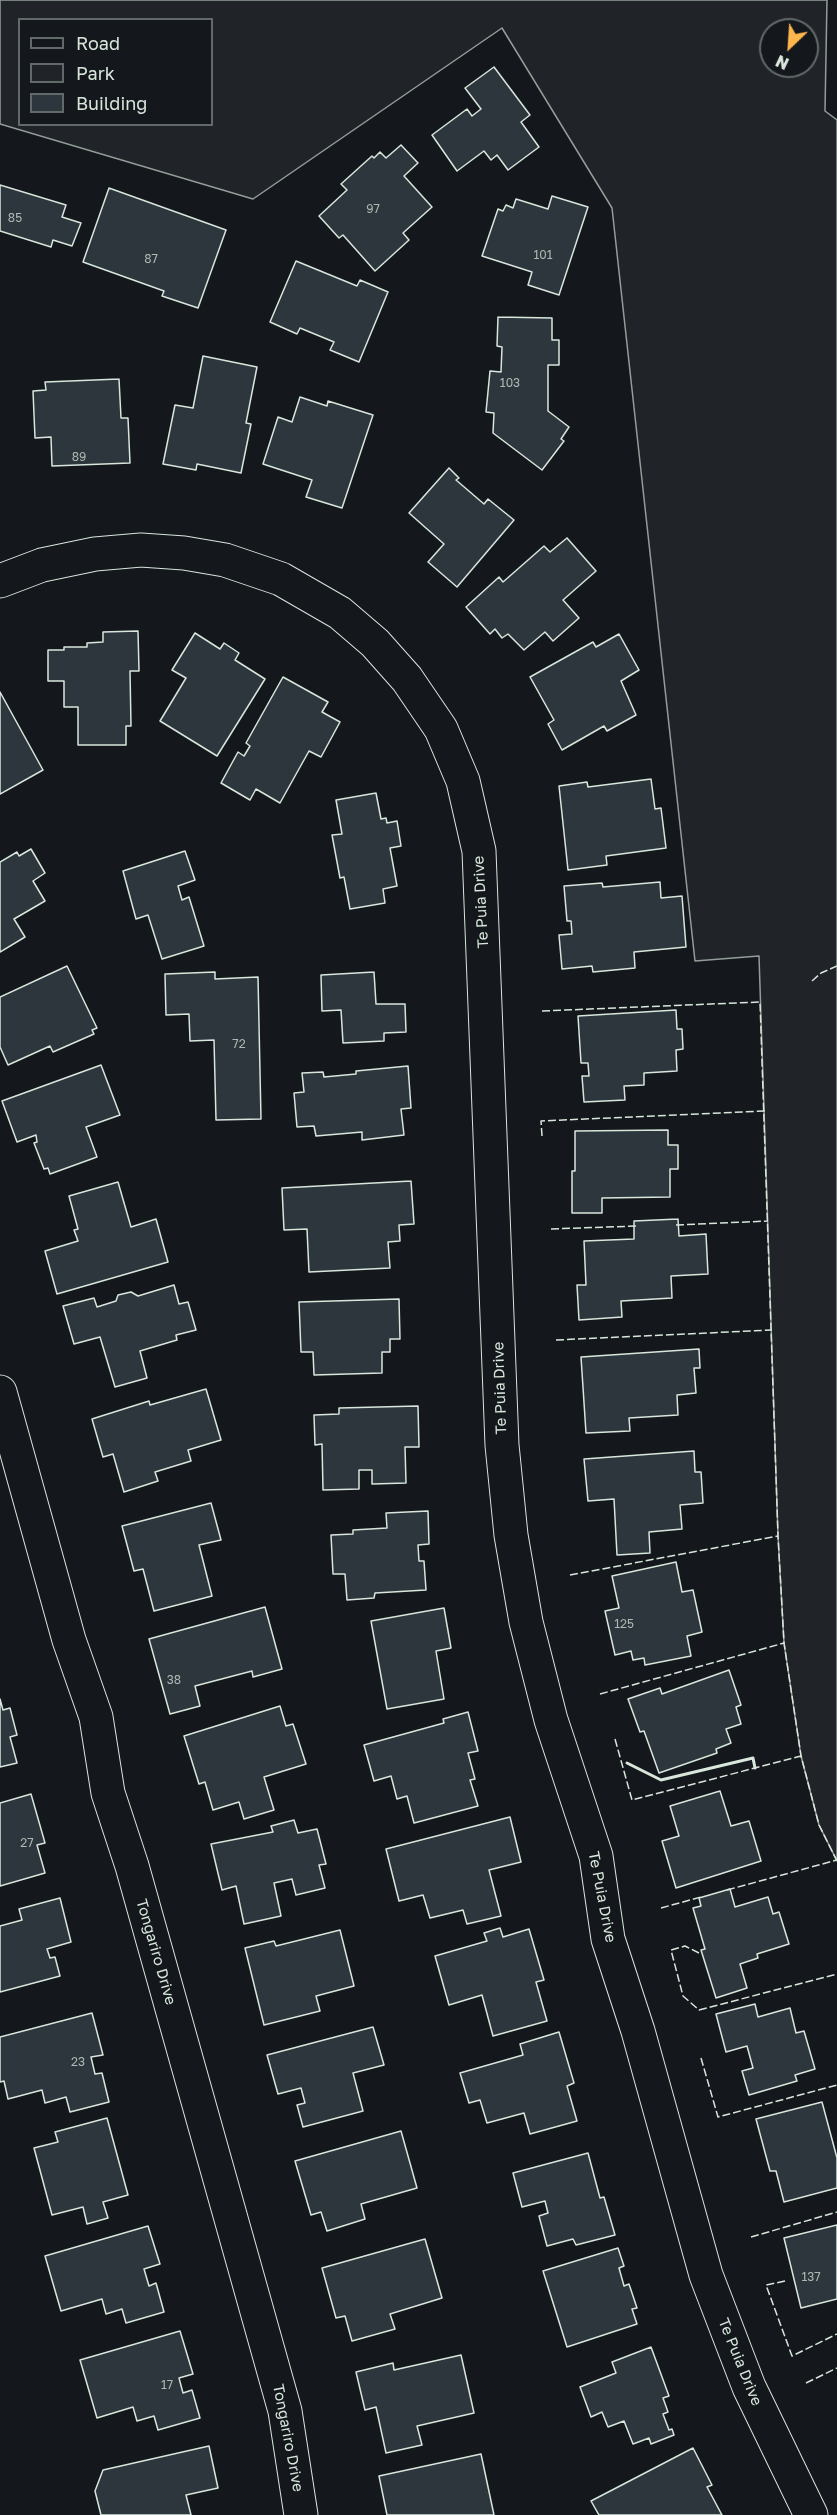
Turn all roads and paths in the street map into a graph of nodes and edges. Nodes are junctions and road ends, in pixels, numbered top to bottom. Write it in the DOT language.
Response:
graph roads {
  1 [pos="0,581"];
  2 [pos="0,1392"];
  3 [pos="8,1450"];
  4 [pos="301,2515"];
  5 [pos="811,2515"];
  1 -- 5 [label="street, Te Puia Drive"];
  2 -- 3 [label="street, Tongariro Drive"];
  3 -- 4 [label="street, Tongariro Drive"];
}
